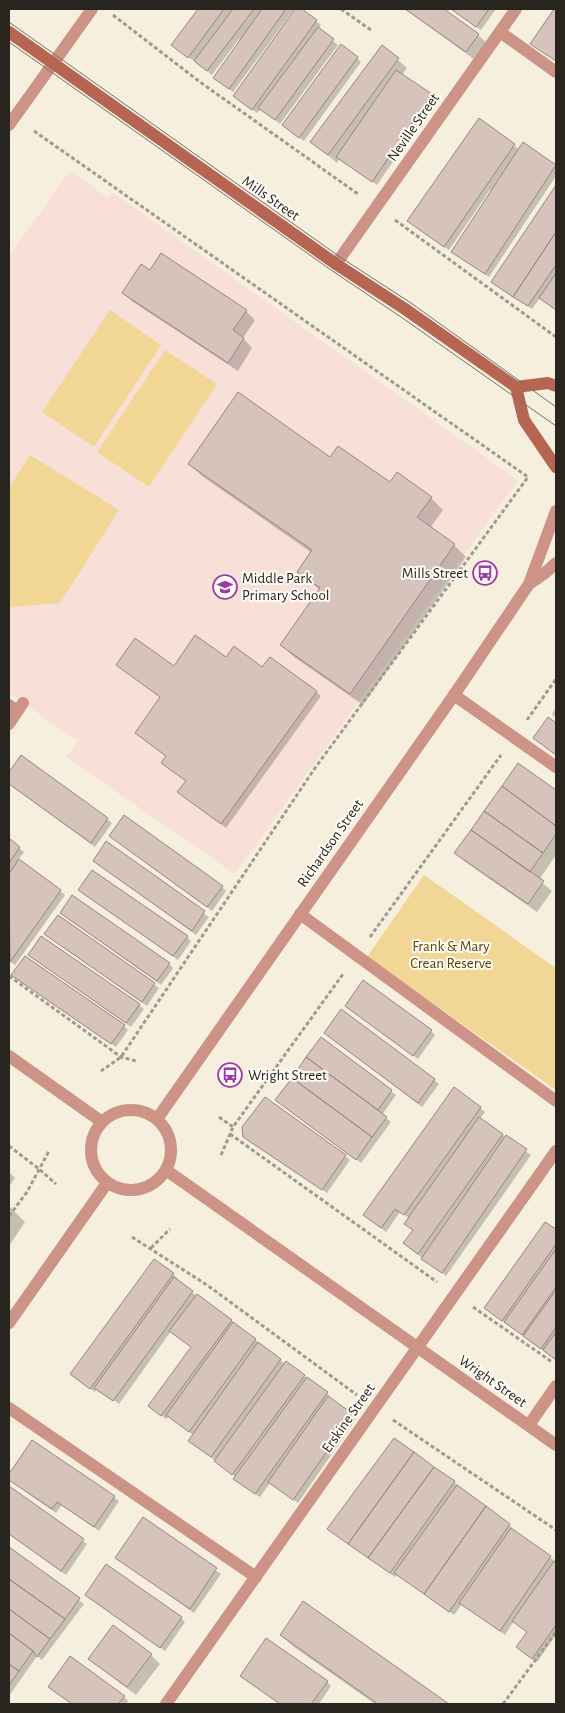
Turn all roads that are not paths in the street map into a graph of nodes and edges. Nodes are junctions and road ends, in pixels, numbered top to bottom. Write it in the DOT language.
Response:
graph roads {
  1 [pos="92,9"];
  2 [pos="516,9"];
  3 [pos="9,32"];
  4 [pos="500,32"];
  5 [pos="54,64"];
  6 [pos="556,72"];
  7 [pos="9,125"];
  8 [pos="336,264"];
  9 [pos="556,386"];
  10 [pos="516,387"];
  11 [pos="556,468"];
  12 [pos="556,511"];
  13 [pos="556,563"];
  14 [pos="529,584"];
  15 [pos="454,694"];
  16 [pos="16,707"];
  17 [pos="9,724"];
  18 [pos="556,767"];
  19 [pos="300,914"];
  20 [pos="9,1056"];
  21 [pos="556,1101"];
  22 [pos="157,1119"];
  23 [pos="102,1122"];
  24 [pos="556,1151"];
  25 [pos="166,1170"];
  26 [pos="107,1183"];
  27 [pos="9,1323"];
  28 [pos="418,1348"];
  29 [pos="556,1386"];
  30 [pos="9,1408"];
  31 [pos="529,1425"];
  32 [pos="556,1445"];
  33 [pos="256,1577"];
  34 [pos="166,1704"];
  1 -- 5 [label="street"];
  2 -- 4 [label="street, Neville Street"];
  3 -- 5 [label="street, Mills Street"];
  4 -- 6 [label="street"];
  4 -- 8 [label="street, Neville Street"];
  5 -- 7 [label="street"];
  5 -- 8 [label="street, Mills Street"];
  8 -- 10 [label="street, Mills Street"];
  9 -- 10 [label="street"];
  10 -- 11 [label="street"];
  12 -- 14 [label="street, Richardson Street"];
  13 -- 14 [label="street, Richardson Street"];
  14 -- 15 [label="street, Richardson Street"];
  15 -- 18 [label="street"];
  15 -- 19 [label="street, Richardson Street"];
  16 -- 17 [label="street"];
  19 -- 21 [label="street"];
  19 -- 22 [label="street, Richardson Street"];
  20 -- 23 [label="street"];
  22 -- 23 [label="street"];
  22 -- 25 [label="street"];
  23 -- 26 [label="street"];
  24 -- 28 [label="street, Erskine Street"];
  25 -- 26 [label="street"];
  25 -- 28 [label="street, Wright Street"];
  26 -- 27 [label="street"];
  28 -- 31 [label="street, Wright Street"];
  28 -- 33 [label="street, Erskine Street"];
  29 -- 31 [label="street"];
  30 -- 33 [label="street"];
  31 -- 32 [label="street, Wright Street"];
  33 -- 34 [label="street, Erskine Street"];
}
